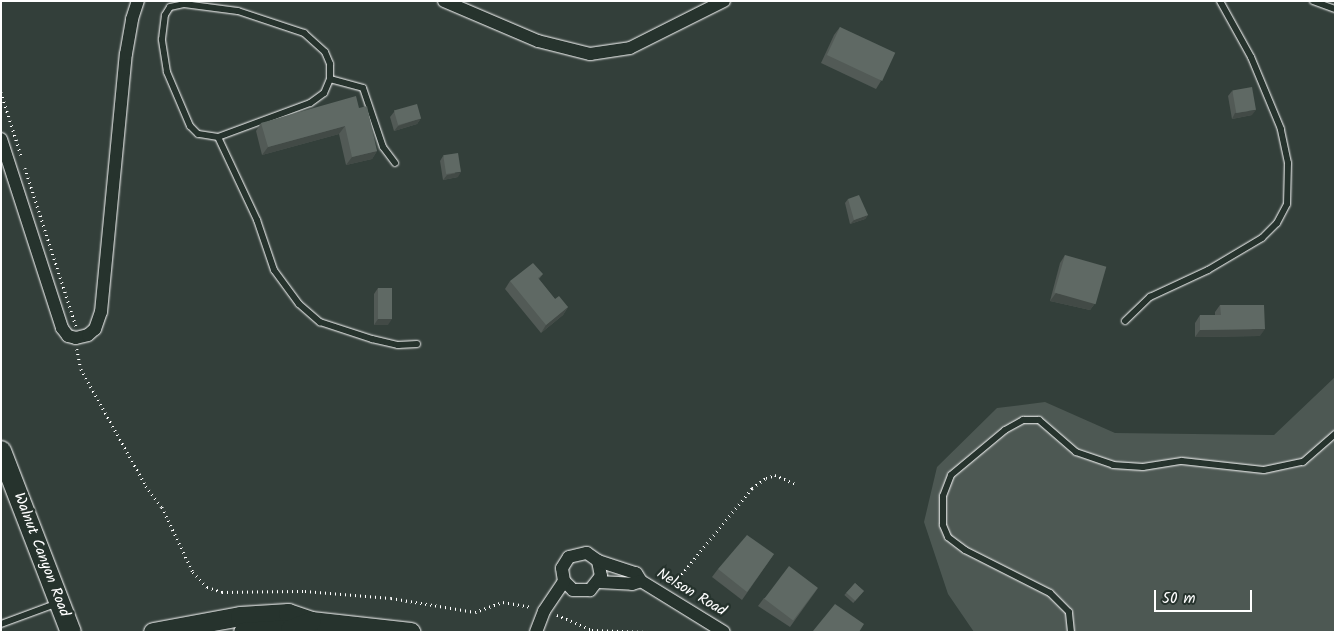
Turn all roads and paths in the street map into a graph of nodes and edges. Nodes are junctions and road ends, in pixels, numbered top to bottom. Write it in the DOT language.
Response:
graph roads {
  1 [pos="138,1"];
  2 [pos="444,1"];
  3 [pos="724,1"];
  4 [pos="1220,1"];
  5 [pos="1313,1"];
  6 [pos="169,4"];
  7 [pos="1335,9"];
  8 [pos="330,79"];
  9 [pos="1,92"];
  10 [pos="218,138"];
  11 [pos="1,139"];
  12 [pos="22,158"];
  13 [pos="395,163"];
  14 [pos="25,167"];
  15 [pos="1125,321"];
  16 [pos="76,327"];
  17 [pos="417,344"];
  18 [pos="77,349"];
  19 [pos="1335,434"];
  20 [pos="1,451"];
  21 [pos="797,485"];
  22 [pos="598,561"];
  23 [pos="564,581"];
  24 [pos="641,581"];
  25 [pos="599,582"];
  26 [pos="664,595"];
  27 [pos="59,603"];
  28 [pos="532,607"];
  29 [pos="556,615"];
  30 [pos="311,622"];
  31 [pos="1,624"];
  32 [pos="70,632"];
  33 [pos="153,632"];
  34 [pos="244,632"];
  35 [pos="410,632"];
  36 [pos="536,632"];
  37 [pos="648,632"];
  38 [pos="724,632"];
  39 [pos="1071,632"];
  1 -- 11 [label="street"];
  2 -- 3 [label="street"];
  4 -- 15 [label="lane"];
  5 -- 7 [label="lane"];
  6 -- 8 [label="lane"];
  6 -- 10 [label="lane"];
  8 -- 10 [label="lane"];
  8 -- 13 [label="lane"];
  9 -- 12 [label="path"];
  10 -- 17 [label="lane"];
  14 -- 16 [label="path"];
  18 -- 28 [label="path"];
  19 -- 39 [label="lane"];
  20 -- 27 [label="main road, Walnut Canyon Road"];
  21 -- 26 [label="path"];
  22 -- 23 [label="street, Nelson Road"];
  22 -- 24 [label="street, Nelson Road"];
  22 -- 25 [label="street"];
  23 -- 25 [label="street, Nelson Road"];
  23 -- 36 [label="street, Nelson Road"];
  24 -- 25 [label="street, Nelson Road"];
  24 -- 26 [label="street, Nelson Road"];
  26 -- 38 [label="street, Nelson Road"];
  27 -- 31 [label="lane"];
  27 -- 32 [label="main road, Walnut Canyon Road"];
  29 -- 37 [label="path"];
  30 -- 33 [label="street"];
  30 -- 34 [label="street"];
  30 -- 35 [label="street"];
}
